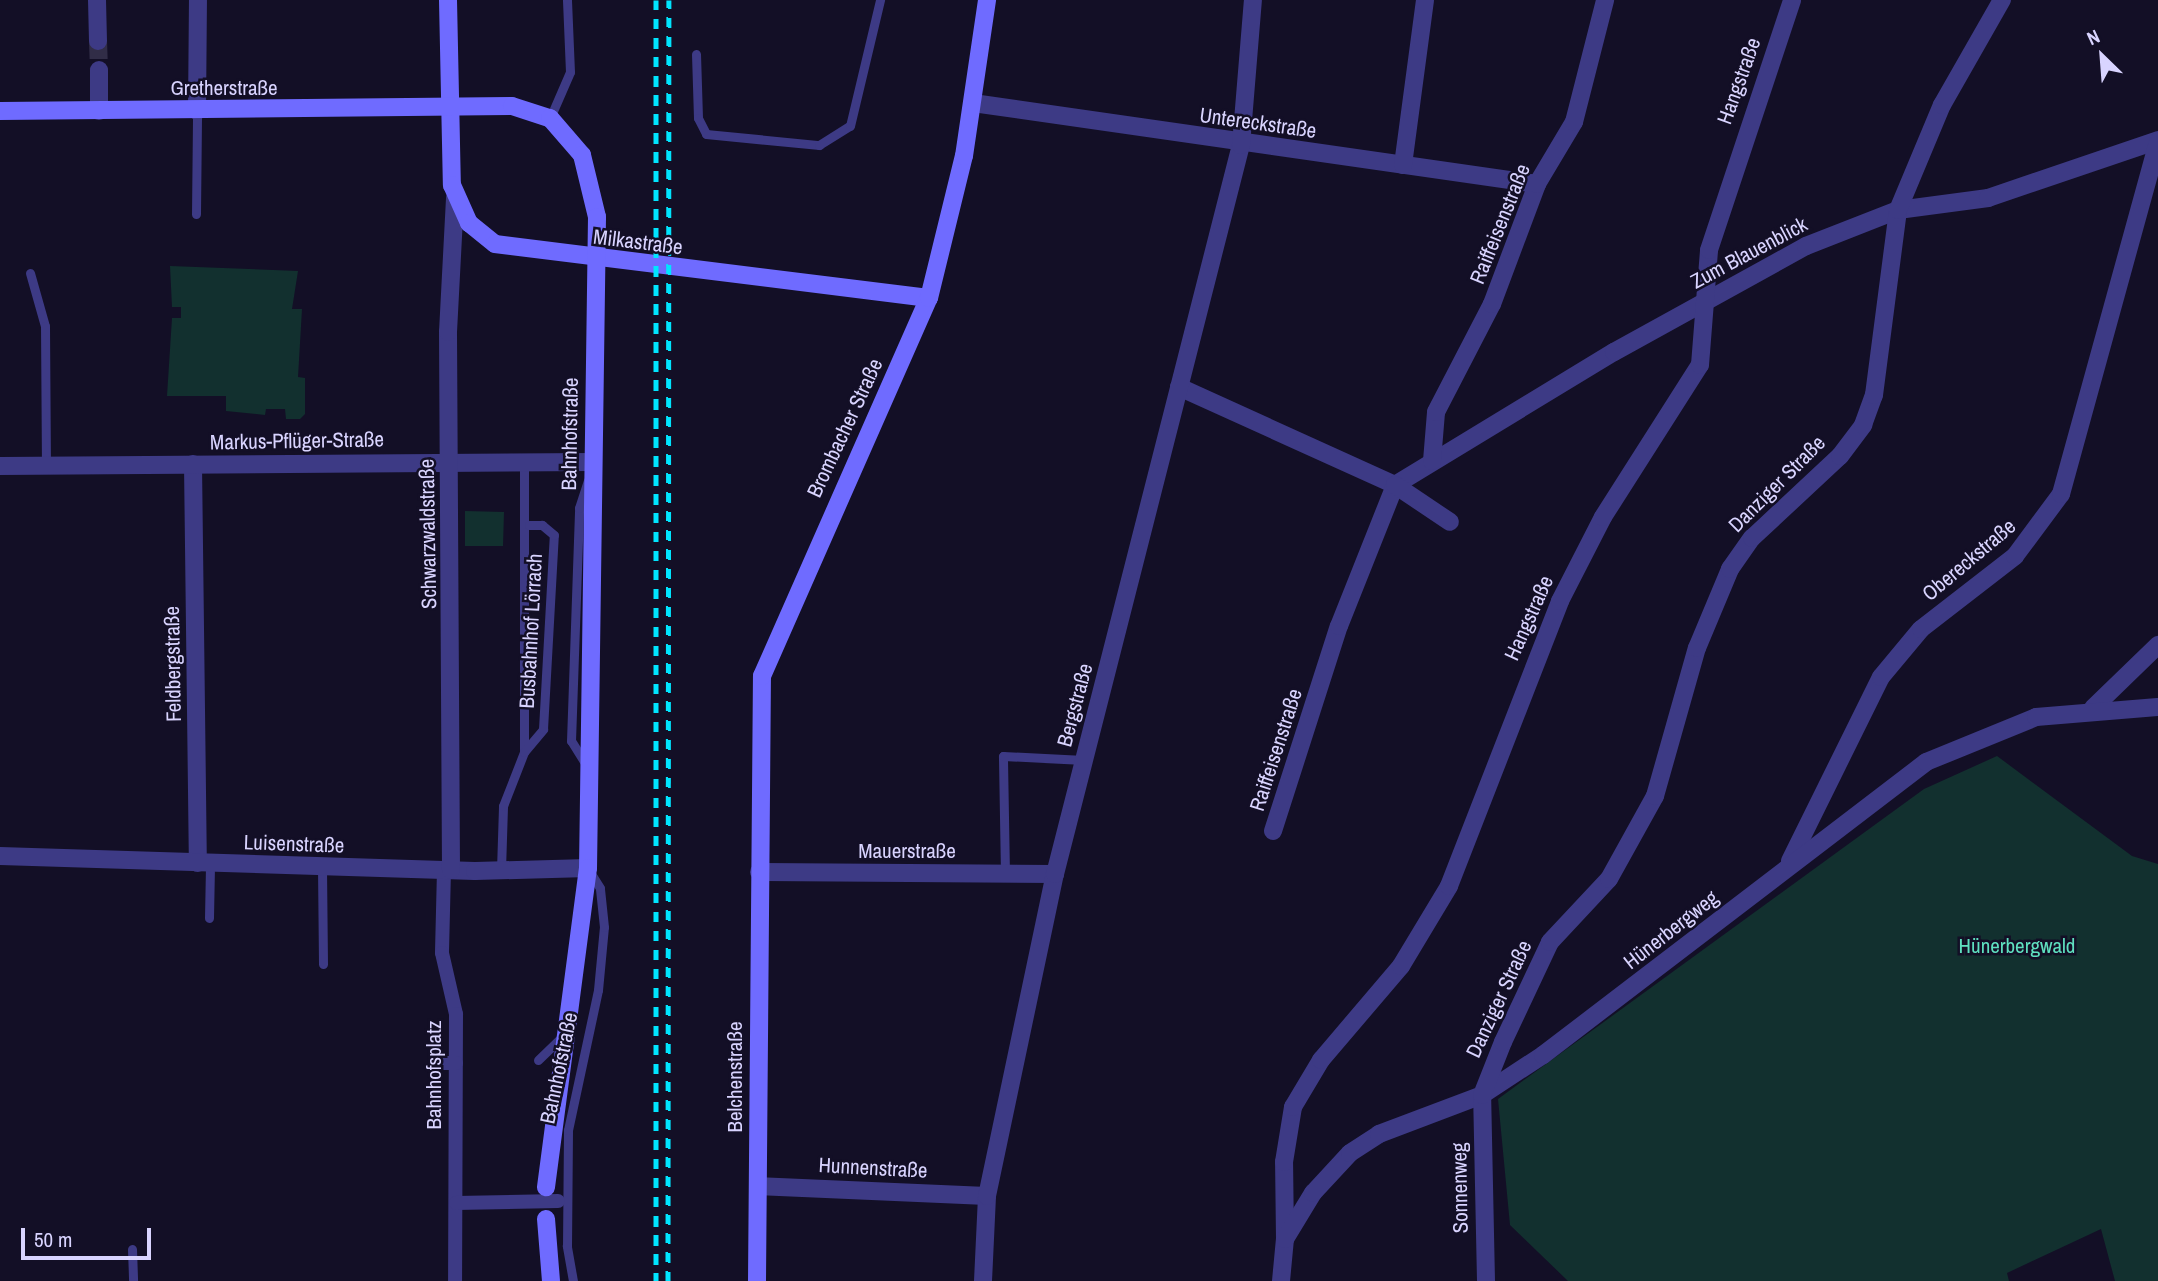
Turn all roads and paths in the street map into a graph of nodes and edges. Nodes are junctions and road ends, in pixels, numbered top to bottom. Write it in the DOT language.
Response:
graph roads {
  1 [pos="97,0"];
  2 [pos="198,0"];
  3 [pos="448,0"];
  4 [pos="566,0"];
  5 [pos="880,0"];
  6 [pos="987,0"];
  7 [pos="1253,0"];
  8 [pos="1425,0"];
  9 [pos="1605,0"];
  10 [pos="1792,0"];
  11 [pos="2002,0"];
  12 [pos="98,41"];
  13 [pos="696,54"];
  14 [pos="99,70"];
  15 [pos="973,103"];
  16 [pos="449,108"];
  17 [pos="0,111"];
  18 [pos="99,111"];
  19 [pos="197,111"];
  20 [pos="550,118"];
  21 [pos="2158,140"];
  22 [pos="1241,145"];
  23 [pos="1403,164"];
  24 [pos="1537,184"];
  25 [pos="455,197"];
  26 [pos="1898,210"];
  27 [pos="196,214"];
  28 [pos="30,273"];
  29 [pos="929,298"];
  30 [pos="1702,304"];
  31 [pos="1179,387"];
  32 [pos="1432,461"];
  33 [pos="449,462"];
  34 [pos="524,462"];
  35 [pos="593,462"];
  36 [pos="193,464"];
  37 [pos="46,465"];
  38 [pos="0,466"];
  39 [pos="1395,485"];
  40 [pos="1450,522"];
  41 [pos="529,524"];
  42 [pos="2158,645"];
  43 [pos="2158,707"];
  44 [pos="2094,708"];
  45 [pos="524,752"];
  46 [pos="1084,760"];
  47 [pos="1273,831"];
  48 [pos="0,856"];
  49 [pos="204,864"];
  50 [pos="1787,867"];
  51 [pos="322,868"];
  52 [pos="588,868"];
  53 [pos="448,870"];
  54 [pos="501,871"];
  55 [pos="758,872"];
  56 [pos="1005,874"];
  57 [pos="1055,874"];
  58 [pos="209,918"];
  59 [pos="323,964"];
  60 [pos="570,1024"];
  61 [pos="538,1060"];
  62 [pos="438,1063"];
  63 [pos="456,1063"];
  64 [pos="1482,1095"];
  65 [pos="758,1186"];
  66 [pos="545,1187"];
  67 [pos="986,1196"];
  68 [pos="558,1201"];
  69 [pos="456,1203"];
  70 [pos="546,1219"];
  71 [pos="1286,1239"];
  72 [pos="132,1249"];
  73 [pos="133,1281"];
  74 [pos="455,1281"];
  75 [pos="551,1281"];
  76 [pos="573,1281"];
  77 [pos="757,1281"];
  78 [pos="983,1281"];
  79 [pos="1281,1281"];
  80 [pos="1486,1281"];
  1 -- 12 [label="street"];
  2 -- 19 [label="street"];
  3 -- 16 [label="main road"];
  4 -- 20 [label="lane"];
  5 -- 13 [label="lane"];
  6 -- 15 [label="main road, Brombacher Straße"];
  7 -- 22 [label="street, Bergstraße"];
  8 -- 23 [label="street"];
  9 -- 24 [label="street, Raiffeisenstraße"];
  10 -- 30 [label="street, Hangstraße"];
  11 -- 26 [label="street, Danziger Straße"];
  14 -- 18 [label="street"];
  15 -- 22 [label="street, Untereckstraße"];
  15 -- 29 [label="main road, Brombacher Straße"];
  16 -- 19 [label="main road, Gretherstraße"];
  16 -- 20 [label="main road"];
  16 -- 25 [label="main road"];
  17 -- 18 [label="main road, Gretherstraße"];
  18 -- 19 [label="main road, Gretherstraße"];
  19 -- 27 [label="lane"];
  20 -- 35 [label="main road, Bahnhofstraße"];
  21 -- 26 [label="street, Zum Blauenblick"];
  21 -- 50 [label="street, Obereckstraße"];
  22 -- 23 [label="street, Untereckstraße"];
  22 -- 31 [label="street, Bergstraße"];
  23 -- 24 [label="street, Untereckstraße"];
  24 -- 32 [label="street, Raiffeisenstraße"];
  25 -- 29 [label="main road, Milkastraße"];
  25 -- 33 [label="street, Schwarzwaldstraße"];
  26 -- 30 [label="street, Zum Blauenblick"];
  26 -- 64 [label="street, Danziger Straße"];
  28 -- 37 [label="lane"];
  29 -- 55 [label="main road, Brombacher Straße"];
  30 -- 32 [label="street, Zum Blauenblick"];
  30 -- 71 [label="street, Hangstraße"];
  31 -- 39 [label="street"];
  31 -- 46 [label="street, Bergstraße"];
  32 -- 39 [label="street, Zum Blauenblick"];
  33 -- 34 [label="street, Markus-Pflüger-Straße"];
  33 -- 36 [label="street, Markus-Pflüger-Straße"];
  33 -- 53 [label="street, Schwarzwaldstraße"];
  34 -- 35 [label="street, Markus-Pflüger-Straße"];
  34 -- 41 [label="lane, Busbahnhof Lörrach"];
  35 -- 52 [label="main road, Bahnhofstraße"];
  36 -- 37 [label="street, Markus-Pflüger-Straße"];
  36 -- 49 [label="street, Feldbergstraße"];
  37 -- 38 [label="street, Markus-Pflüger-Straße"];
  39 -- 40 [label="street"];
  39 -- 47 [label="street, Raiffeisenstraße"];
  41 -- 45 [label="lane, Busbahnhof Lörrach"];
  41 -- 45 [label="lane, Busbahnhof Lörrach"];
  42 -- 44 [label="street"];
  43 -- 44 [label="street, Hünerbergweg"];
  44 -- 50 [label="street, Hünerbergweg"];
  45 -- 54 [label="lane, Busbahnhof Lörrach"];
  46 -- 56 [label="lane"];
  46 -- 57 [label="street, Bergstraße"];
  48 -- 49 [label="street, Luisenstraße"];
  49 -- 51 [label="street, Luisenstraße"];
  49 -- 58 [label="lane"];
  50 -- 64 [label="street, Hünerbergweg"];
  51 -- 53 [label="street, Luisenstraße"];
  51 -- 59 [label="lane"];
  52 -- 54 [label="street, Luisenstraße"];
  52 -- 60 [label="main road, Bahnhofstraße"];
  52 -- 76 [label="lane, Bahnhofstraße"];
  53 -- 54 [label="street, Luisenstraße"];
  53 -- 63 [label="street, Bahnhofsplatz"];
  55 -- 56 [label="street, Mauerstraße"];
  55 -- 65 [label="main road, Belchenstraße"];
  56 -- 57 [label="street, Mauerstraße"];
  57 -- 67 [label="street, Bergstraße"];
  60 -- 61 [label="lane"];
  60 -- 66 [label="main road, Bahnhofstraße"];
  62 -- 63 [label="street"];
  63 -- 69 [label="street, Bahnhofsplatz"];
  64 -- 71 [label="street, Hünerbergweg"];
  64 -- 80 [label="street, Sonnenweg"];
  65 -- 67 [label="street, Hunnenstraße"];
  65 -- 77 [label="main road, Belchenstraße"];
  67 -- 78 [label="street, Bergstraße"];
  68 -- 69 [label="street"];
  69 -- 74 [label="street, Bahnhofsplatz"];
  70 -- 75 [label="main road"];
  71 -- 79 [label="street, Hünerbergweg"];
  72 -- 73 [label="lane"];
}
